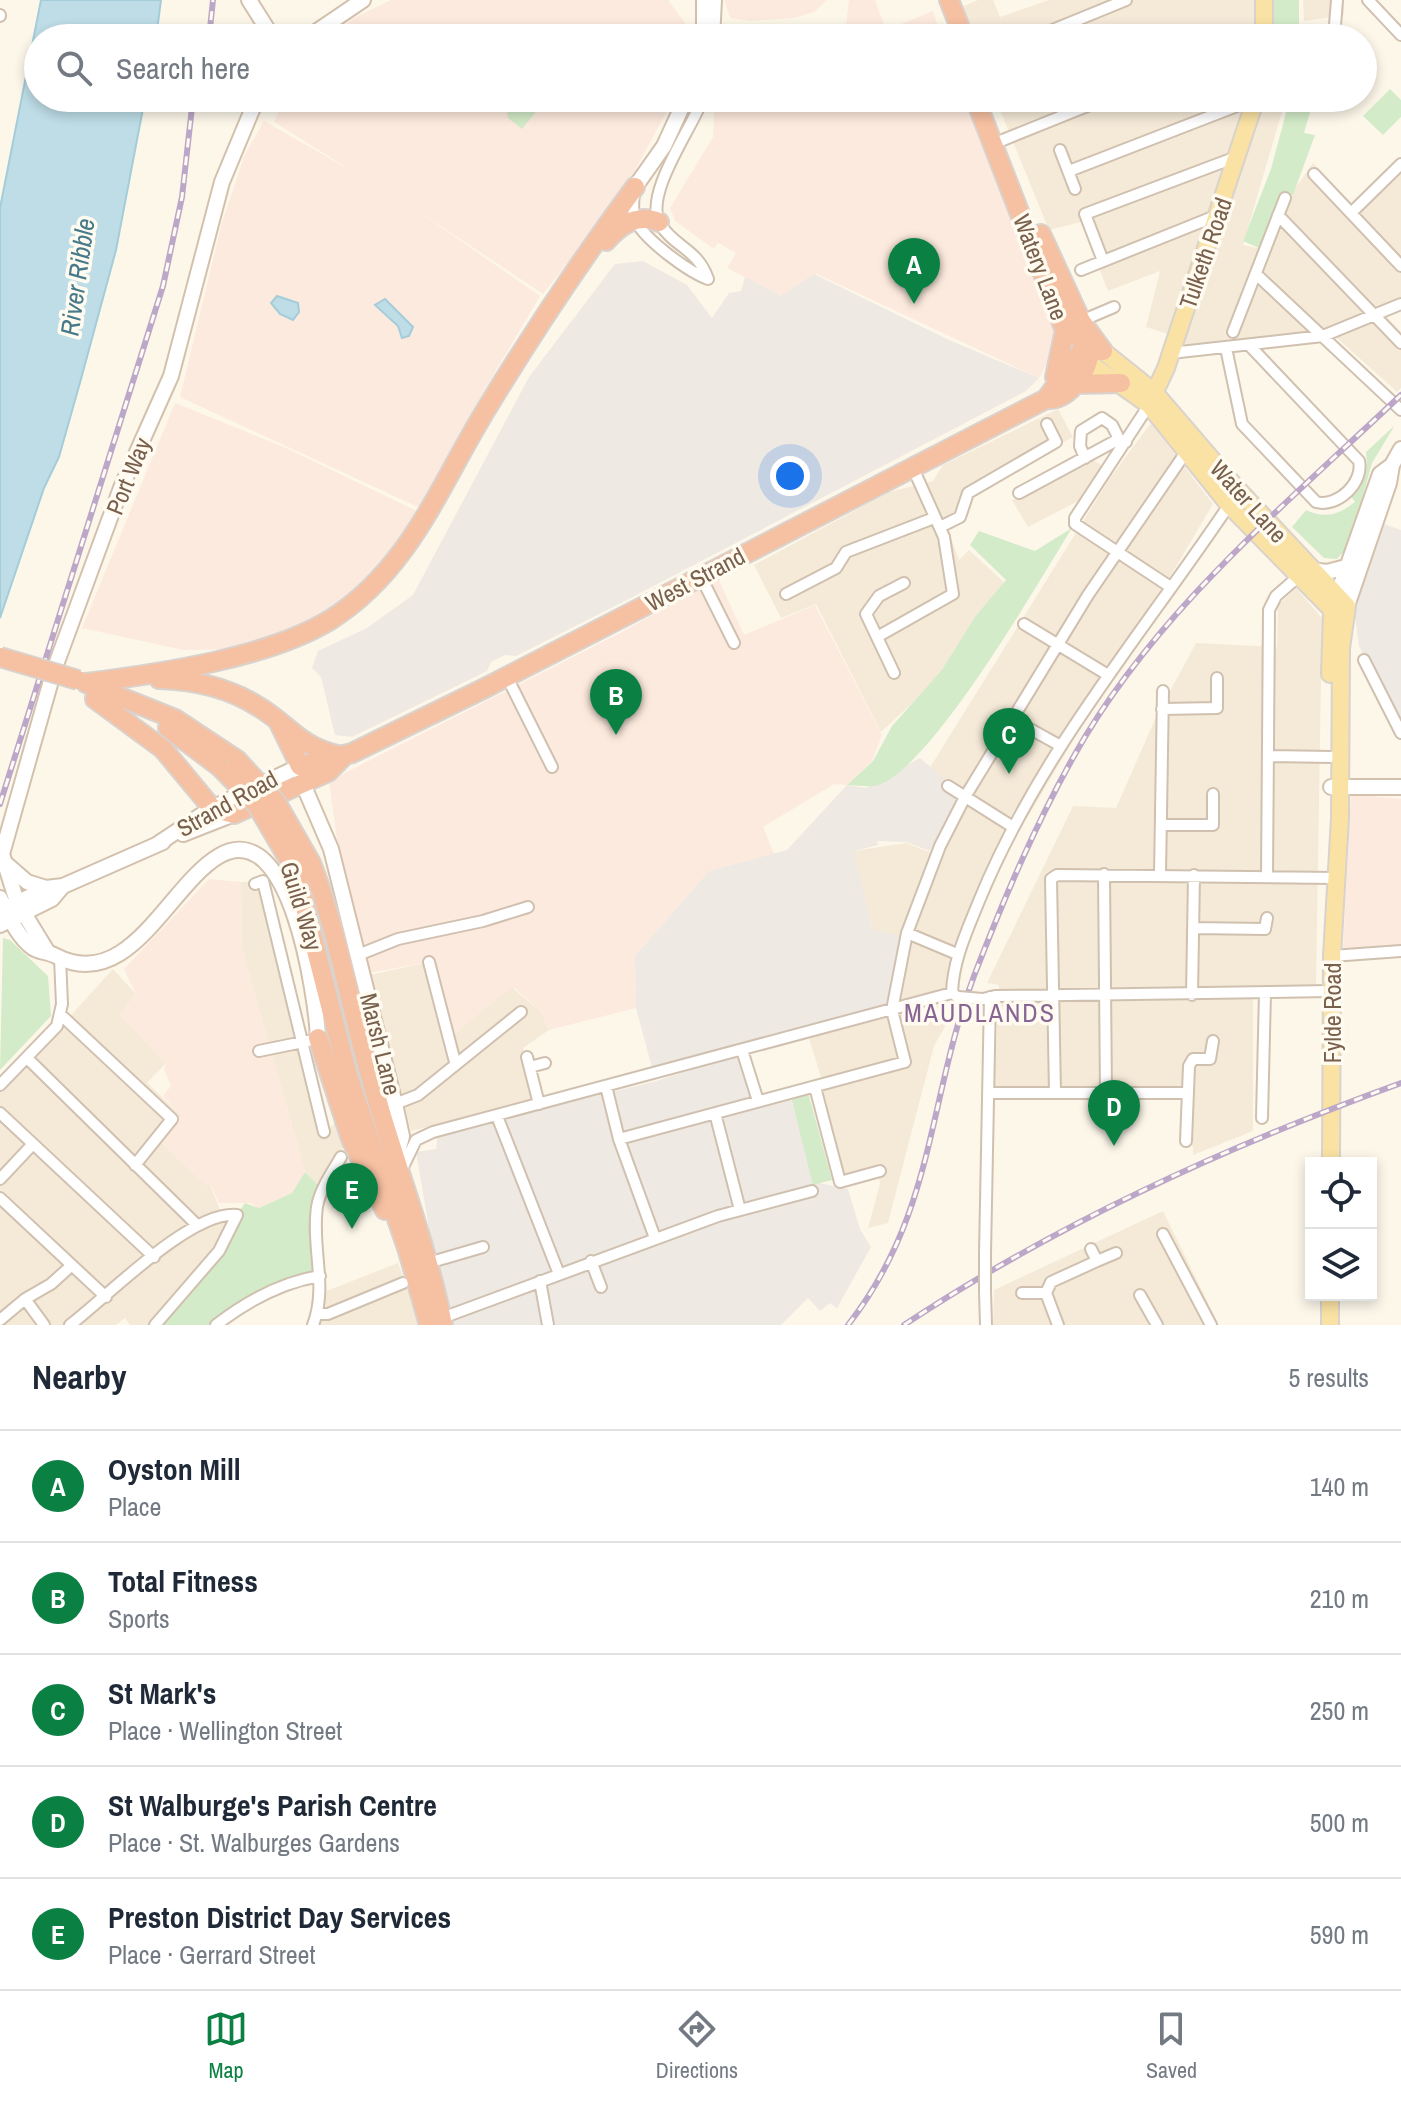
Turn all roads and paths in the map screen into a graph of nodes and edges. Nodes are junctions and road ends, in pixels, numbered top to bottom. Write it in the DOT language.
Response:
graph roads {
  1 [pos="249,0"];
  2 [pos="363,0"];
  3 [pos="704,0"];
  4 [pos="716,0"];
  5 [pos="936,0"];
  6 [pos="949,0"];
  7 [pos="1126,0"];
  8 [pos="1264,0"];
  9 [pos="1337,0"];
  10 [pos="1368,0"];
  11 [pos="264,24"];
  12 [pos="328,24"];
  13 [pos="704,24"];
  14 [pos="715,24"];
  15 [pos="945,24"];
  16 [pos="958,24"];
  17 [pos="1067,24"];
  18 [pos="1263,24"];
  19 [pos="1335,24"];
  20 [pos="1401,35"];
  21 [pos="251,112"];
  22 [pos="680,112"];
  23 [pos="696,112"];
  24 [pos="982,112"];
  25 [pos="990,112"];
  26 [pos="1072,112"];
  27 [pos="1220,112"];
  28 [pos="1252,112"];
  29 [pos="998,142"];
  30 [pos="1060,150"];
  31 [pos="1239,156"];
  32 [pos="1401,164"];
  33 [pos="1069,171"];
  34 [pos="1314,174"];
  35 [pos="1391,174"];
  36 [pos="1401,185"];
  37 [pos="635,187"];
  38 [pos="1075,189"];
  39 [pos="1285,198"];
  40 [pos="1351,213"];
  41 [pos="1218,215"];
  42 [pos="1278,215"];
  43 [pos="635,219"];
  44 [pos="659,222"];
  45 [pos="1103,261"];
  46 [pos="1401,266"];
  47 [pos="1256,274"];
  48 [pos="1066,277"];
  49 [pos="1069,298"];
  50 [pos="551,303"];
  51 [pos="1401,304"];
  52 [pos="1114,307"];
  53 [pos="1375,314"];
  54 [pos="1073,325"];
  55 [pos="1233,332"];
  56 [pos="1323,336"];
  57 [pos="1401,343"];
  58 [pos="1249,345"];
  59 [pos="1226,348"];
  60 [pos="1089,354"];
  61 [pos="1168,360"];
  62 [pos="1119,363"];
  63 [pos="1121,383"];
  64 [pos="1075,384"];
  65 [pos="1051,392"];
  66 [pos="1152,399"];
  67 [pos="1168,409"];
  68 [pos="1401,410"];
  69 [pos="1047,424"];
  70 [pos="1122,441"];
  71 [pos="1401,449"];
  72 [pos="1186,452"];
  73 [pos="1085,458"];
  74 [pos="1392,465"];
  75 [pos="912,466"];
  76 [pos="1019,493"];
  77 [pos="1229,505"];
  78 [pos="937,522"];
  79 [pos="1115,552"];
  80 [pos="1346,567"];
  81 [pos="1305,573"];
  82 [pos="700,575"];
  83 [pos="904,583"];
  84 [pos="1169,586"];
  85 [pos="786,594"];
  86 [pos="1340,609"];
  87 [pos="1024,624"];
  88 [pos="877,637"];
  89 [pos="734,643"];
  90 [pos="1059,645"];
  91 [pos="0,657"];
  92 [pos="1364,660"];
  93 [pos="0,670"];
  94 [pos="894,673"];
  95 [pos="1108,675"];
  96 [pos="507,677"];
  97 [pos="132,678"];
  98 [pos="1217,678"];
  99 [pos="83,689"];
  100 [pos="1163,691"];
  101 [pos="1162,709"];
  102 [pos="1014,720"];
  103 [pos="279,723"];
  104 [pos="1401,733"];
  105 [pos="1059,745"];
  106 [pos="344,756"];
  107 [pos="1270,756"];
  108 [pos="1331,757"];
  109 [pos="552,767"];
  110 [pos="301,775"];
  111 [pos="948,786"];
  112 [pos="1336,787"];
  113 [pos="1401,787"];
  114 [pos="1213,794"];
  115 [pos="965,797"];
  116 [pos="212,808"];
  117 [pos="234,814"];
  118 [pos="1161,825"];
  119 [pos="1013,827"];
  120 [pos="156,845"];
  121 [pos="2,860"];
  122 [pos="304,868"];
  123 [pos="1335,870"];
  124 [pos="1104,874"];
  125 [pos="1160,874"];
  126 [pos="1194,875"];
  127 [pos="1267,876"];
  128 [pos="261,879"];
  129 [pos="63,886"];
  130 [pos="46,888"];
  131 [pos="528,907"];
  132 [pos="8,911"];
  133 [pos="1267,918"];
  134 [pos="1193,928"];
  135 [pos="907,933"];
  136 [pos="1401,951"];
  137 [pos="957,954"];
  138 [pos="54,955"];
  139 [pos="358,955"];
  140 [pos="1332,956"];
  141 [pos="429,962"];
  142 [pos="1331,991"];
  143 [pos="1265,992"];
  144 [pos="955,995"];
  145 [pos="1107,995"];
  146 [pos="1192,995"];
  147 [pos="1053,996"];
  148 [pos="986,998"];
  149 [pos="892,1010"];
  150 [pos="521,1012"];
  151 [pos="61,1015"];
  152 [pos="310,1040"];
  153 [pos="1213,1041"];
  154 [pos="742,1050"];
  155 [pos="259,1051"];
  156 [pos="27,1058"];
  157 [pos="455,1062"];
  158 [pos="545,1063"];
  159 [pos="0,1085"];
  160 [pos="606,1086"];
  161 [pos="815,1087"];
  162 [pos="989,1093"];
  163 [pos="1055,1093"];
  164 [pos="1106,1093"];
  165 [pos="1188,1093"];
  166 [pos="758,1101"];
  167 [pos="395,1104"];
  168 [pos="539,1104"];
  169 [pos="0,1113"];
  170 [pos="715,1113"];
  171 [pos="497,1116"];
  172 [pos="1262,1118"];
  173 [pos="401,1129"];
  174 [pos="324,1132"];
  175 [pos="619,1139"];
  176 [pos="416,1140"];
  177 [pos="1186,1141"];
  178 [pos="32,1145"];
  179 [pos="341,1157"];
  180 [pos="1331,1157"];
  181 [pos="135,1165"];
  182 [pos="398,1167"];
  183 [pos="880,1171"];
  184 [pos="0,1179"];
  185 [pos="812,1191"];
  186 [pos="0,1198"];
  187 [pos="740,1210"];
  188 [pos="197,1225"];
  189 [pos="1163,1234"];
  190 [pos="655,1238"];
  191 [pos="483,1247"];
  192 [pos="1091,1249"];
  193 [pos="408,1251"];
  194 [pos="1116,1253"];
  195 [pos="154,1257"];
  196 [pos="591,1261"];
  197 [pos="1097,1261"];
  198 [pos="428,1263"];
  199 [pos="72,1265"];
  200 [pos="559,1274"];
  201 [pos="320,1276"];
  202 [pos="395,1280"];
  203 [pos="540,1281"];
  204 [pos="601,1287"];
  205 [pos="1022,1293"];
  206 [pos="1046,1293"];
  207 [pos="1140,1295"];
  208 [pos="106,1297"];
  209 [pos="25,1299"];
  210 [pos="1330,1301"];
  211 [pos="0,1320"];
  212 [pos="315,1320"];
  213 [pos="438,1323"];
  214 [pos="44,1325"];
  215 [pos="70,1325"];
  216 [pos="155,1325"];
  217 [pos="216,1325"];
  218 [pos="548,1325"];
  219 [pos="986,1325"];
  220 [pos="1058,1325"];
  221 [pos="1157,1325"];
  222 [pos="1211,1325"];
  223 [pos="1330,1325"];
  1 -- 11 [label="street"];
  2 -- 12 [label="street"];
  3 -- 13 [label="street"];
  4 -- 14 [label="street"];
  5 -- 15 [label="highway"];
  6 -- 16 [label="highway"];
  7 -- 17 [label="street"];
  8 -- 18 [label="main road"];
  9 -- 19 [label="street"];
  10 -- 20 [label="street"];
  21 -- 121 [label="street, Port Way"];
  22 -- 37 [label="street"];
  23 -- 44 [label="street"];
  24 -- 29 [label="highway, Watery Lane"];
  25 -- 29 [label="highway, Watery Lane"];
  26 -- 29 [label="street"];
  27 -- 33 [label="street"];
  28 -- 31 [label="main road, Tulketh Road"];
  29 -- 48 [label="highway, Watery Lane"];
  30 -- 33 [label="street"];
  31 -- 41 [label="main road, Tulketh Road"];
  31 -- 45 [label="street"];
  32 -- 35 [label="street"];
  33 -- 38 [label="street"];
  34 -- 40 [label="street"];
  35 -- 36 [label="street"];
  35 -- 40 [label="street"];
  37 -- 43 [label="street"];
  37 -- 50 [label="highway"];
  39 -- 42 [label="street"];
  40 -- 46 [label="street"];
  41 -- 45 [label="street"];
  41 -- 61 [label="main road, Tulketh Road"];
  42 -- 47 [label="street"];
  42 -- 53 [label="street"];
  43 -- 44 [label="highway"];
  43 -- 44 [label="street"];
  43 -- 50 [label="highway"];
  45 -- 48 [label="street"];
  47 -- 55 [label="street"];
  47 -- 56 [label="street"];
  48 -- 49 [label="highway, Watery Lane"];
  48 -- 54 [label="highway, Watery Lane"];
  49 -- 54 [label="highway, Watery Lane"];
  49 -- 60 [label="highway"];
  50 -- 97 [label="highway"];
  51 -- 53 [label="street"];
  52 -- 54 [label="street"];
  53 -- 56 [label="street"];
  53 -- 57 [label="street"];
  54 -- 60 [label="highway, Watery Lane"];
  54 -- 65 [label="highway"];
  56 -- 58 [label="street"];
  56 -- 68 [label="street"];
  58 -- 59 [label="street"];
  58 -- 59 [label="street"];
  59 -- 61 [label="street"];
  60 -- 62 [label="main road, Watery Lane"];
  60 -- 63 [label="main road, Watery Lane"];
  60 -- 64 [label="highway"];
  60 -- 65 [label="highway, West Strand"];
  61 -- 62 [label="main road"];
  61 -- 66 [label="main road, Tulketh Road"];
  61 -- 67 [label="main road"];
  62 -- 66 [label="main road, Watery Lane"];
  63 -- 64 [label="highway"];
  63 -- 66 [label="main road, Watery Lane"];
  64 -- 65 [label="highway, West Strand"];
  65 -- 75 [label="highway, West Strand"];
  66 -- 67 [label="main road, Water Lane"];
  66 -- 70 [label="street"];
  66 -- 72 [label="main road, Water Lane"];
  67 -- 81 [label="main road, Water Lane"];
  69 -- 78 [label="street"];
  70 -- 73 [label="street"];
  70 -- 73 [label="street"];
  70 -- 79 [label="street"];
  71 -- 74 [label="street"];
  72 -- 77 [label="main road, Water Lane"];
  72 -- 79 [label="street"];
  73 -- 76 [label="street"];
  74 -- 80 [label="street"];
  74 -- 86 [label="street"];
  75 -- 78 [label="street"];
  75 -- 82 [label="highway, West Strand"];
  77 -- 81 [label="main road, Water Lane"];
  77 -- 84 [label="street"];
  78 -- 85 [label="street"];
  78 -- 88 [label="street"];
  79 -- 84 [label="street"];
  79 -- 90 [label="street"];
  80 -- 81 [label="street"];
  80 -- 86 [label="street"];
  81 -- 86 [label="main road, Water Lane"];
  81 -- 107 [label="street"];
  82 -- 89 [label="street"];
  82 -- 96 [label="highway, West Strand"];
  83 -- 88 [label="street"];
  84 -- 95 [label="street"];
  86 -- 108 [label="main road, Fylde Road"];
  86 -- 112 [label="main road, Fylde Road"];
  87 -- 90 [label="street"];
  88 -- 94 [label="street"];
  90 -- 95 [label="street"];
  90 -- 102 [label="street"];
  91 -- 99 [label="highway, Guild Way, bridge"];
  92 -- 104 [label="street"];
  93 -- 99 [label="highway, Guild Way"];
  95 -- 105 [label="street"];
  96 -- 106 [label="highway, West Strand"];
  96 -- 109 [label="street"];
  97 -- 99 [label="highway"];
  97 -- 103 [label="highway"];
  98 -- 101 [label="street"];
  99 -- 116 [label="highway"];
  99 -- 122 [label="highway, Guild Way, bridge"];
  100 -- 101 [label="street"];
  101 -- 118 [label="street"];
  102 -- 105 [label="street"];
  102 -- 115 [label="street"];
  103 -- 106 [label="highway"];
  103 -- 110 [label="highway"];
  105 -- 119 [label="street"];
  106 -- 110 [label="highway, West Strand"];
  107 -- 108 [label="street"];
  107 -- 127 [label="street"];
  108 -- 112 [label="main road, Fylde Road"];
  110 -- 116 [label="street, Strand Road"];
  110 -- 117 [label="highway, Strand Road"];
  110 -- 139 [label="street, Marsh Lane"];
  111 -- 115 [label="street"];
  112 -- 113 [label="street"];
  112 -- 123 [label="main road, Fylde Road"];
  114 -- 118 [label="street"];
  115 -- 119 [label="street"];
  115 -- 135 [label="street"];
  116 -- 117 [label="highway"];
  116 -- 120 [label="street, Strand Road"];
  117 -- 120 [label="street, Strand Road"];
  118 -- 125 [label="street"];
  119 -- 137 [label="street"];
  120 -- 129 [label="street, Strand Road"];
  121 -- 130 [label="street"];
  121 -- 132 [label="street"];
  122 -- 182 [label="highway, Guild Way"];
  122 -- 193 [label="highway, Guild Way"];
  123 -- 127 [label="street"];
  123 -- 140 [label="main road, Fylde Road"];
  124 -- 125 [label="street"];
  124 -- 145 [label="street"];
  124 -- 147 [label="street"];
  125 -- 126 [label="street"];
  126 -- 127 [label="street"];
  126 -- 134 [label="street"];
  128 -- 152 [label="street"];
  129 -- 130 [label="street, Strand Road"];
  129 -- 132 [label="street, Strand Road"];
  130 -- 132 [label="street, Strand Road"];
  131 -- 139 [label="street"];
  132 -- 138 [label="street"];
  133 -- 134 [label="street"];
  134 -- 146 [label="street"];
  135 -- 137 [label="street"];
  135 -- 149 [label="street"];
  136 -- 140 [label="street"];
  137 -- 144 [label="street"];
  138 -- 151 [label="street"];
  138 -- 152 [label="street"];
  139 -- 167 [label="street, Marsh Lane"];
  140 -- 142 [label="main road, Fylde Road"];
  141 -- 157 [label="street"];
  142 -- 143 [label="street"];
  142 -- 180 [label="main road, Fylde Road"];
  143 -- 146 [label="street"];
  143 -- 172 [label="street"];
  144 -- 148 [label="street, bridge"];
  144 -- 149 [label="street"];
  145 -- 146 [label="street"];
  145 -- 147 [label="street"];
  145 -- 164 [label="street"];
  147 -- 148 [label="street"];
  147 -- 163 [label="street"];
  148 -- 162 [label="street"];
  149 -- 154 [label="street"];
  149 -- 161 [label="street"];
  150 -- 157 [label="street"];
  151 -- 156 [label="street"];
  151 -- 181 [label="street"];
  152 -- 155 [label="street"];
  152 -- 174 [label="street"];
  152 -- 193 [label="highway"];
  153 -- 165 [label="street"];
  154 -- 160 [label="street"];
  154 -- 166 [label="street"];
  156 -- 159 [label="street"];
  156 -- 181 [label="street"];
  157 -- 167 [label="street"];
  158 -- 168 [label="street"];
  160 -- 168 [label="street"];
  160 -- 175 [label="street"];
  161 -- 166 [label="street"];
  161 -- 183 [label="street"];
  162 -- 163 [label="street"];
  162 -- 219 [label="street, bridge"];
  163 -- 164 [label="street"];
  164 -- 165 [label="street"];
  165 -- 177 [label="street"];
  166 -- 170 [label="street"];
  167 -- 173 [label="street, Marsh Lane"];
  168 -- 171 [label="street"];
  169 -- 178 [label="street"];
  170 -- 175 [label="street"];
  170 -- 187 [label="street"];
  171 -- 176 [label="street"];
  171 -- 200 [label="street"];
  173 -- 176 [label="street"];
  173 -- 182 [label="street, Marsh Lane"];
  175 -- 190 [label="street"];
  176 -- 182 [label="street"];
  178 -- 184 [label="street"];
  178 -- 195 [label="street"];
  179 -- 201 [label="street"];
  181 -- 188 [label="street"];
  182 -- 198 [label="highway, Marsh Lane"];
  185 -- 187 [label="street"];
  186 -- 199 [label="street"];
  187 -- 190 [label="street"];
  188 -- 195 [label="street"];
  188 -- 216 [label="street"];
  189 -- 222 [label="street"];
  190 -- 196 [label="street"];
  191 -- 198 [label="street"];
  192 -- 197 [label="street"];
  193 -- 213 [label="highway"];
  194 -- 197 [label="street"];
  195 -- 208 [label="street"];
  196 -- 200 [label="street"];
  196 -- 204 [label="street"];
  197 -- 206 [label="street"];
  198 -- 213 [label="highway, Marsh Lane"];
  199 -- 208 [label="street"];
  199 -- 209 [label="street"];
  200 -- 203 [label="street"];
  201 -- 212 [label="street"];
  201 -- 217 [label="street"];
  202 -- 212 [label="street"];
  203 -- 213 [label="street"];
  203 -- 218 [label="street"];
  205 -- 206 [label="street"];
  206 -- 220 [label="street"];
  207 -- 221 [label="street"];
  208 -- 215 [label="street"];
  209 -- 211 [label="street"];
  209 -- 214 [label="street"];
  210 -- 223 [label="main road"];
}
